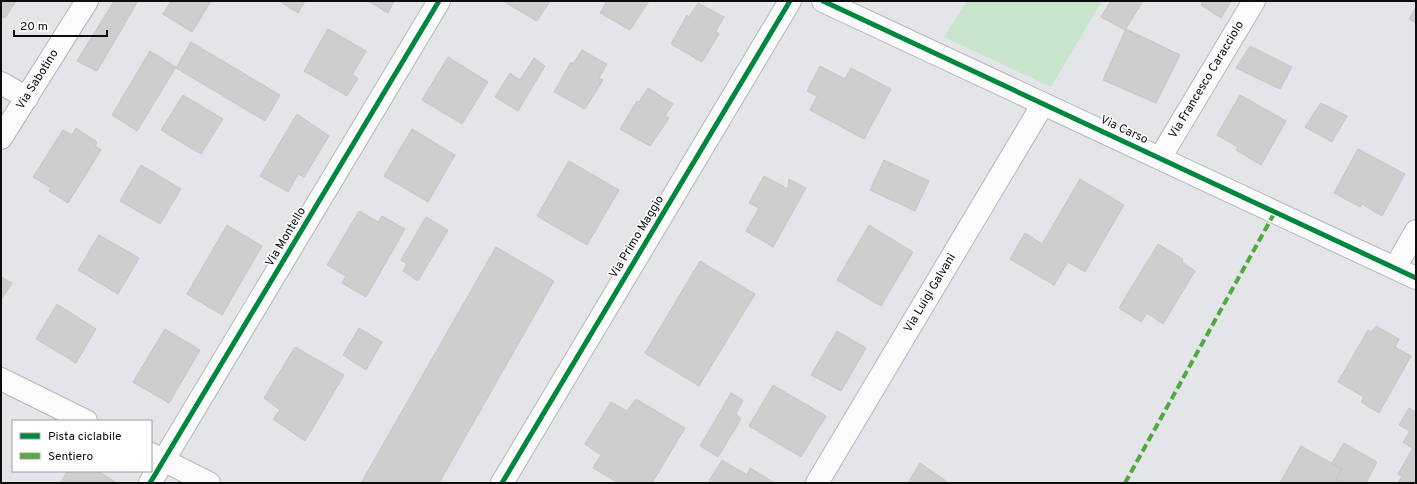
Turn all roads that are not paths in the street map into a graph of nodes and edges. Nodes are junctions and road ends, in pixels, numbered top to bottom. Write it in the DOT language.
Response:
graph roads {
  1 [pos="87,1"];
  2 [pos="439,1"];
  3 [pos="790,1"];
  4 [pos="823,1"];
  5 [pos="1254,1"];
  6 [pos="1,83"];
  7 [pos="27,98"];
  8 [pos="1043,104"];
  9 [pos="1,138"];
  10 [pos="1160,158"];
  11 [pos="1416,231"];
  12 [pos="1395,268"];
  13 [pos="1416,278"];
  14 [pos="1,379"];
  15 [pos="84,420"];
  16 [pos="158,457"];
  17 [pos="150,483"];
  18 [pos="209,483"];
  19 [pos="502,483"];
  20 [pos="817,483"];
  1 -- 7 [label="street, Via Sabotino"];
  2 -- 16 [label="street, Via Montello"];
  3 -- 19 [label="street, Via Primo Maggio"];
  4 -- 8 [label="street, Via Carso"];
  5 -- 10 [label="street, Via Francesco Caracciolo"];
  6 -- 7 [label="street"];
  7 -- 9 [label="street, Via Sabotino"];
  8 -- 10 [label="street, Via Carso"];
  8 -- 20 [label="street, Via Luigi Galvani"];
  10 -- 12 [label="street, Via Carso"];
  11 -- 12 [label="street"];
  12 -- 13 [label="street, Via Carso"];
  14 -- 15 [label="street"];
  16 -- 17 [label="street, Via Montello"];
  16 -- 18 [label="street"];
}
